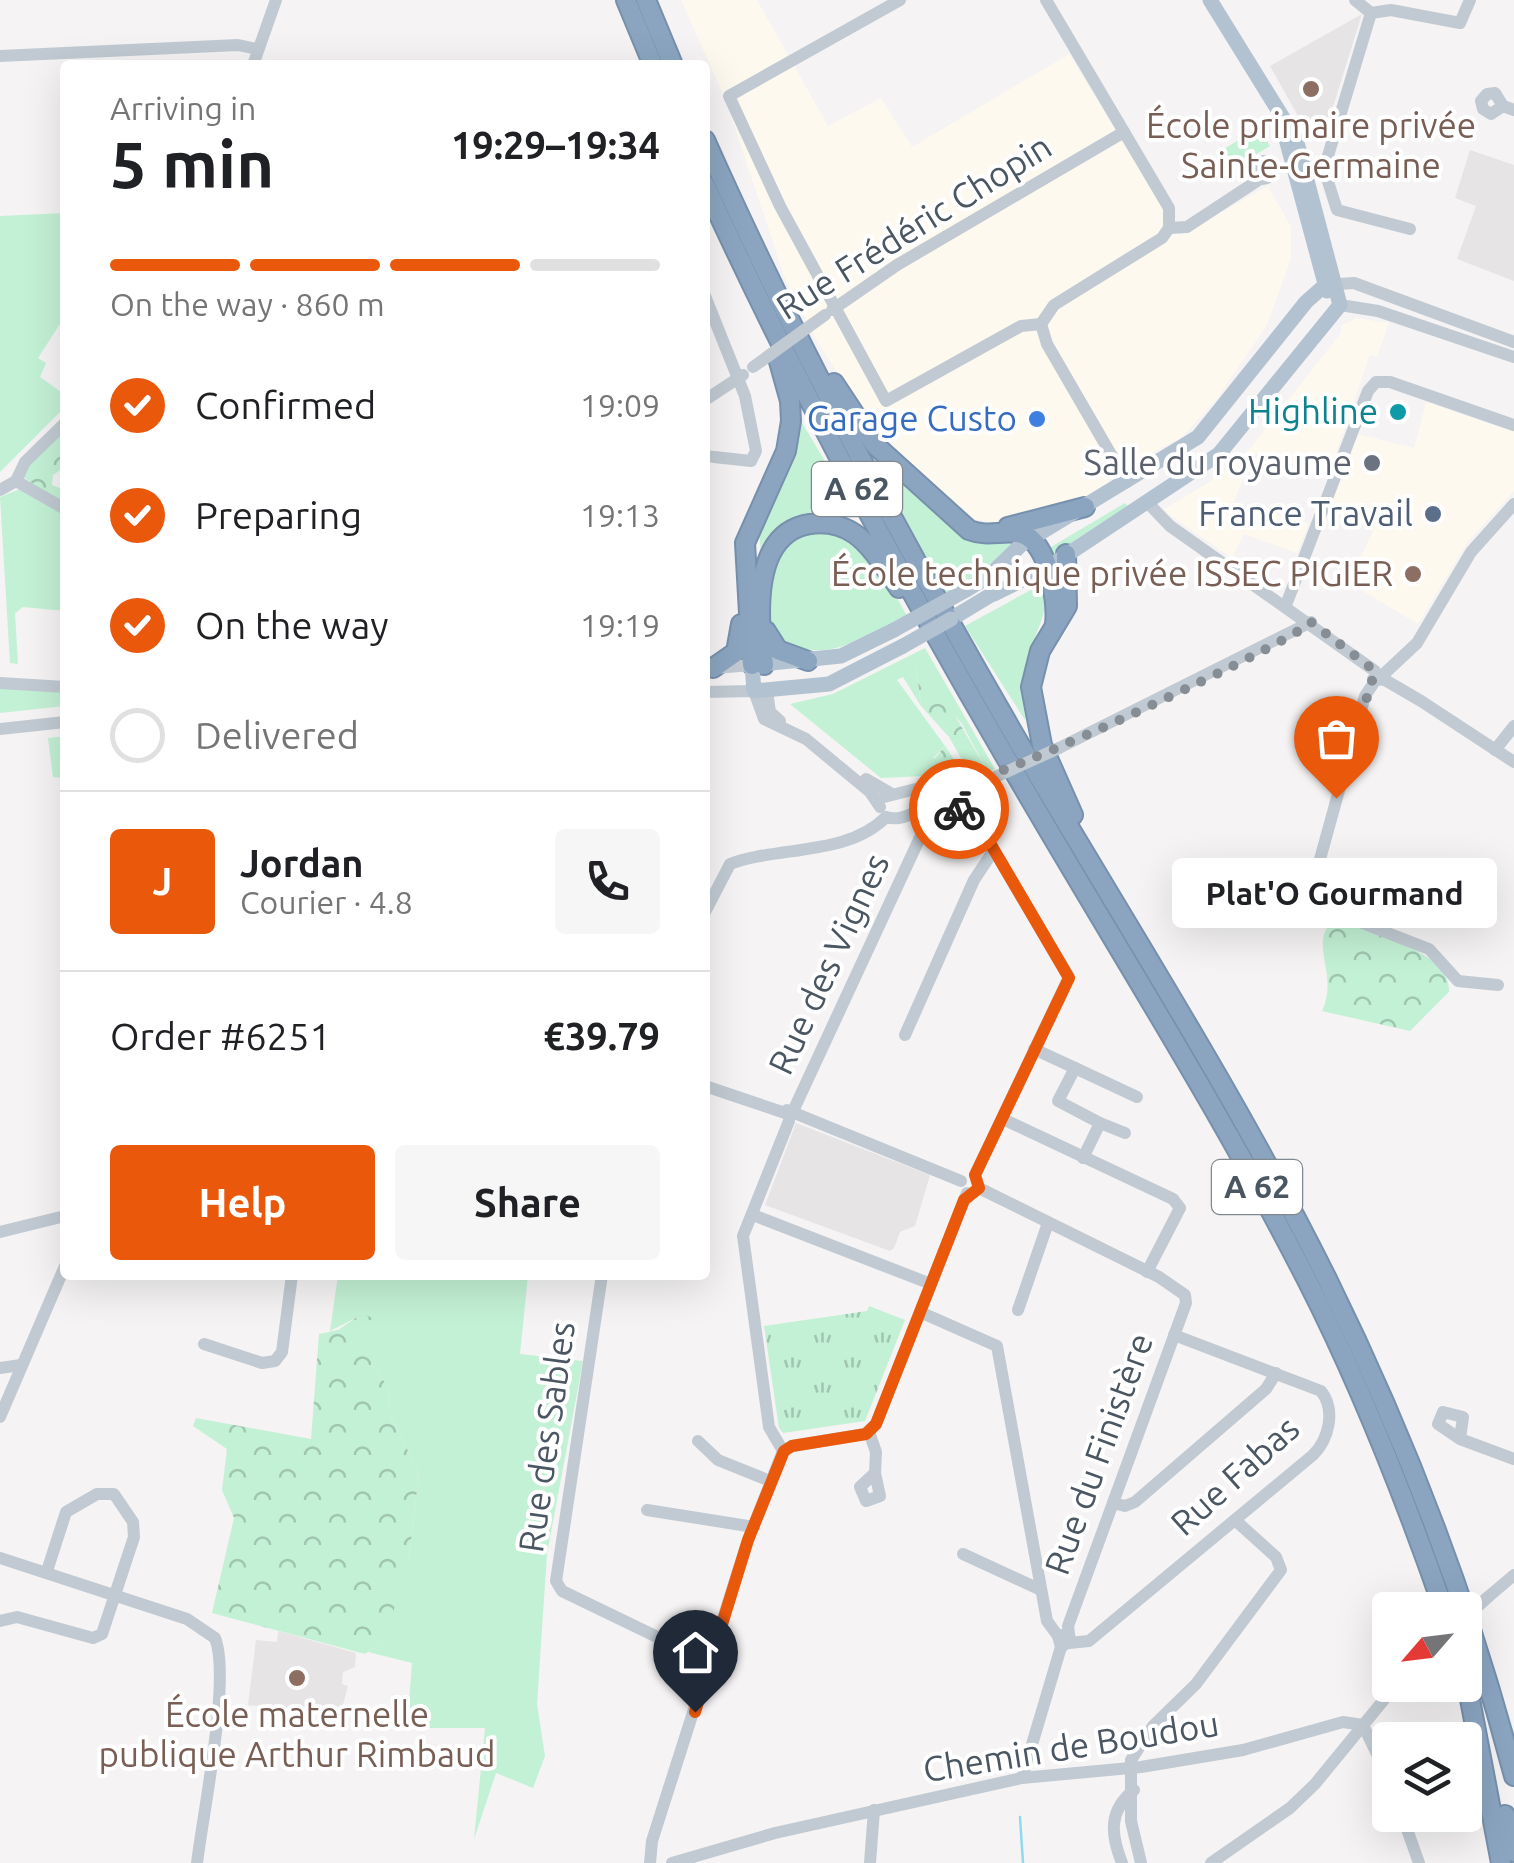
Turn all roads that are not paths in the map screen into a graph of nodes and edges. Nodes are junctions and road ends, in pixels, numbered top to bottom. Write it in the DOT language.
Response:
graph roads {
  1 [pos="276,0"];
  2 [pos="626,0"];
  3 [pos="646,0"];
  4 [pos="900,0"];
  5 [pos="1046,0"];
  6 [pos="1210,0"];
  7 [pos="1355,0"];
  8 [pos="1470,0"];
  9 [pos="1371,12"];
  10 [pos="257,49"];
  11 [pos="0,56"];
  12 [pos="254,60"];
  13 [pos="651,60"];
  14 [pos="670,60"];
  15 [pos="1272,104"];
  16 [pos="1124,132"];
  17 [pos="710,152"];
  18 [pos="1317,178"];
  19 [pos="1260,179"];
  20 [pos="725,186"];
  21 [pos="710,196"];
  22 [pos="1169,228"];
  23 [pos="1410,229"];
  24 [pos="1330,284"];
  25 [pos="1340,305"];
  26 [pos="710,308"];
  27 [pos="831,311"];
  28 [pos="764,312"];
  29 [pos="1041,324"];
  30 [pos="1514,342"];
  31 [pos="1514,358"];
  32 [pos="738,378"];
  33 [pos="710,397"];
  34 [pos="1514,425"];
  35 [pos="60,428"];
  36 [pos="710,457"];
  37 [pos="16,481"];
  38 [pos="1127,482"];
  39 [pos="0,490"];
  40 [pos="1147,502"];
  41 [pos="1514,504"];
  42 [pos="60,506"];
  43 [pos="1085,507"];
  44 [pos="963,524"];
  45 [pos="1030,540"];
  46 [pos="1066,554"];
  47 [pos="1044,564"];
  48 [pos="1286,604"];
  49 [pos="747,605"];
  50 [pos="762,620"];
  51 [pos="1311,622"];
  52 [pos="1055,624"];
  53 [pos="808,662"];
  54 [pos="758,665"];
  55 [pos="710,667"];
  56 [pos="710,668"];
  57 [pos="1380,676"];
  58 [pos="0,683"];
  59 [pos="60,686"];
  60 [pos="761,691"];
  61 [pos="710,692"];
  62 [pos="60,723"];
  63 [pos="1514,726"];
  64 [pos="0,729"];
  65 [pos="1496,750"];
  66 [pos="1514,762"];
  67 [pos="944,784"];
  68 [pos="1023,787"];
  69 [pos="969,791"];
  70 [pos="895,794"];
  71 [pos="925,806"];
  72 [pos="952,806"];
  73 [pos="883,812"];
  74 [pos="904,814"];
  75 [pos="980,826"];
  76 [pos="994,850"];
  77 [pos="1111,897"];
  78 [pos="710,902"];
  79 [pos="1498,985"];
  80 [pos="905,1035"];
  81 [pos="1034,1049"];
  82 [pos="1075,1068"];
  83 [pos="710,1088"];
  84 [pos="1136,1097"];
  85 [pos="791,1115"];
  86 [pos="1003,1119"];
  87 [pos="1100,1122"];
  88 [pos="1125,1133"];
  89 [pos="1083,1158"];
  90 [pos="971,1184"];
  91 [pos="752,1214"];
  92 [pos="60,1218"];
  93 [pos="1048,1223"];
  94 [pos="0,1232"];
  95 [pos="1147,1272"];
  96 [pos="60,1277"];
  97 [pos="291,1280"];
  98 [pos="601,1280"];
  99 [pos="931,1284"];
  100 [pos="1018,1310"];
  101 [pos="920,1312"];
  102 [pos="1174,1336"];
  103 [pos="204,1344"];
  104 [pos="21,1365"];
  105 [pos="0,1368"];
  106 [pos="1276,1373"];
  107 [pos="0,1417"];
  108 [pos="869,1432"];
  109 [pos="1460,1439"];
  110 [pos="698,1441"];
  111 [pos="784,1451"];
  112 [pos="1514,1459"];
  113 [pos="875,1473"];
  114 [pos="770,1481"];
  115 [pos="1113,1503"];
  116 [pos="647,1510"];
  117 [pos="1235,1520"];
  118 [pos="754,1527"];
  119 [pos="962,1554"];
  120 [pos="0,1558"];
  121 [pos="47,1571"];
  122 [pos="1514,1575"];
  123 [pos="1041,1590"];
  124 [pos="1438,1592"];
  125 [pos="1457,1592"];
  126 [pos="116,1596"];
  127 [pos="1482,1604"];
  128 [pos="0,1621"];
  129 [pos="1064,1640"];
  130 [pos="1482,1658"];
  131 [pos="711,1663"];
  132 [pos="1482,1669"];
  133 [pos="1382,1702"];
  134 [pos="1471,1702"];
  135 [pos="1473,1702"];
  136 [pos="1363,1726"];
  137 [pos="1372,1736"];
  138 [pos="1514,1739"];
  139 [pos="1132,1768"];
  140 [pos="1514,1776"];
  141 [pos="1022,1778"];
  142 [pos="1134,1790"];
  143 [pos="874,1810"];
  144 [pos="1408,1832"];
  145 [pos="1514,1852"];
  146 [pos="197,1863"];
  147 [pos="650,1863"];
  148 [pos="672,1863"];
  149 [pos="870,1863"];
  150 [pos="1122,1863"];
  151 [pos="1141,1863"];
  152 [pos="1210,1863"];
  153 [pos="1419,1863"];
  154 [pos="1501,1863"];
  1 -- 10 [label="street"];
  2 -- 13 [label="highway"];
  3 -- 14 [label="highway"];
  4 -- 27 [label="street"];
  5 -- 16 [label="street"];
  6 -- 15 [label="main road"];
  7 -- 9 [label="street"];
  8 -- 9 [label="street"];
  9 -- 18 [label="street"];
  10 -- 11 [label="street"];
  10 -- 12 [label="street"];
  15 -- 18 [label="main road"];
  15 -- 24 [label="main road"];
  16 -- 22 [label="street"];
  16 -- 27 [label="street, Rue Frédéric Chopin"];
  17 -- 20 [label="highway, A 62"];
  18 -- 23 [label="street"];
  18 -- 24 [label="main road"];
  19 -- 22 [label="street"];
  20 -- 44 [label="highway"];
  20 -- 77 [label="highway, A 62"];
  21 -- 28 [label="highway, A 62"];
  22 -- 29 [label="street"];
  24 -- 25 [label="main road"];
  24 -- 30 [label="street"];
  24 -- 38 [label="main road"];
  25 -- 31 [label="street"];
  25 -- 40 [label="main road"];
  26 -- 32 [label="street"];
  27 -- 29 [label="street"];
  27 -- 32 [label="street, Rue Frédéric Chopin, bridge"];
  28 -- 49 [label="highway"];
  28 -- 68 [label="highway, A 62"];
  29 -- 38 [label="street"];
  32 -- 33 [label="street, Rue Frédéric Chopin"];
  32 -- 36 [label="street"];
  34 -- 48 [label="street"];
  35 -- 37 [label="street"];
  37 -- 39 [label="street"];
  37 -- 42 [label="street"];
  38 -- 43 [label="main road"];
  40 -- 46 [label="main road"];
  40 -- 48 [label="street"];
  41 -- 57 [label="street"];
  43 -- 44 [label="highway"];
  43 -- 45 [label="main road"];
  44 -- 45 [label="highway"];
  45 -- 47 [label="highway"];
  45 -- 53 [label="main road, bridge"];
  46 -- 47 [label="main road"];
  46 -- 52 [label="highway"];
  47 -- 52 [label="highway"];
  47 -- 60 [label="main road, bridge"];
  48 -- 51 [label="street"];
  49 -- 54 [label="highway"];
  49 -- 55 [label="highway"];
  50 -- 53 [label="highway"];
  50 -- 54 [label="highway"];
  50 -- 68 [label="highway"];
  51 -- 57 [label="street"];
  51 -- 69 [label="street, bridge"];
  52 -- 77 [label="highway"];
  53 -- 54 [label="main road"];
  54 -- 56 [label="street"];
  54 -- 60 [label="main road"];
  57 -- 65 [label="street"];
  57 -- 79 [label="street"];
  58 -- 59 [label="street"];
  60 -- 61 [label="street"];
  60 -- 70 [label="street"];
  60 -- 73 [label="street"];
  62 -- 64 [label="street"];
  63 -- 65 [label="street"];
  65 -- 66 [label="street"];
  67 -- 69 [label="street"];
  67 -- 70 [label="street"];
  67 -- 72 [label="street"];
  68 -- 124 [label="highway, A 62"];
  69 -- 72 [label="street"];
  69 -- 75 [label="street"];
  70 -- 73 [label="street"];
  70 -- 74 [label="street"];
  71 -- 72 [label="street"];
  71 -- 74 [label="street"];
  71 -- 85 [label="street, Rue des Vignes"];
  72 -- 75 [label="street"];
  73 -- 74 [label="street"];
  73 -- 78 [label="street"];
  75 -- 76 [label="street"];
  76 -- 80 [label="street"];
  76 -- 81 [label="street"];
  77 -- 125 [label="highway, A 62"];
  81 -- 82 [label="street"];
  81 -- 86 [label="street"];
  82 -- 84 [label="street"];
  82 -- 87 [label="street"];
  83 -- 85 [label="street"];
  85 -- 90 [label="street"];
  85 -- 91 [label="street, Rue des Vignes"];
  86 -- 89 [label="street"];
  86 -- 90 [label="street"];
  87 -- 88 [label="street"];
  87 -- 89 [label="street"];
  89 -- 95 [label="street"];
  90 -- 93 [label="street"];
  90 -- 99 [label="street"];
  91 -- 99 [label="street"];
  91 -- 111 [label="street, Rue des Vignes"];
  92 -- 94 [label="street"];
  93 -- 95 [label="street"];
  93 -- 100 [label="street"];
  95 -- 102 [label="street, Rue du Finistère"];
  96 -- 104 [label="street"];
  97 -- 103 [label="street"];
  98 -- 131 [label="street, Rue des Sables"];
  99 -- 101 [label="street"];
  101 -- 108 [label="street"];
  101 -- 123 [label="street"];
  102 -- 106 [label="street, Rue Fabas"];
  102 -- 115 [label="street, Rue du Finistère"];
  104 -- 105 [label="street"];
  104 -- 107 [label="street"];
  106 -- 115 [label="street"];
  106 -- 117 [label="street, Rue Fabas"];
  108 -- 111 [label="street"];
  108 -- 113 [label="street"];
  109 -- 112 [label="street"];
  110 -- 114 [label="street"];
  111 -- 114 [label="street"];
  114 -- 118 [label="street"];
  115 -- 129 [label="street, Rue du Finistère"];
  116 -- 118 [label="street"];
  117 -- 129 [label="street, Rue Fabas"];
  117 -- 139 [label="street"];
  118 -- 131 [label="street"];
  119 -- 123 [label="street"];
  120 -- 121 [label="street"];
  121 -- 126 [label="street"];
  121 -- 126 [label="street"];
  122 -- 127 [label="street, bridge"];
  123 -- 129 [label="street"];
  126 -- 128 [label="street"];
  126 -- 146 [label="street"];
  129 -- 141 [label="street, Rue du Finistère"];
  130 -- 138 [label="highway"];
  131 -- 147 [label="street"];
  132 -- 140 [label="highway, A 62"];
  133 -- 136 [label="street"];
  134 -- 154 [label="highway"];
  135 -- 145 [label="highway"];
  136 -- 137 [label="street"];
  136 -- 139 [label="street, Chemin de Boudou"];
  136 -- 152 [label="street"];
  139 -- 141 [label="street, Chemin de Boudou"];
  139 -- 142 [label="street"];
  141 -- 143 [label="street, Chemin de Boudou"];
  142 -- 150 [label="street"];
  142 -- 151 [label="street"];
  143 -- 148 [label="street, Chemin de Boudou"];
  143 -- 149 [label="street"];
  144 -- 153 [label="street"];
}
